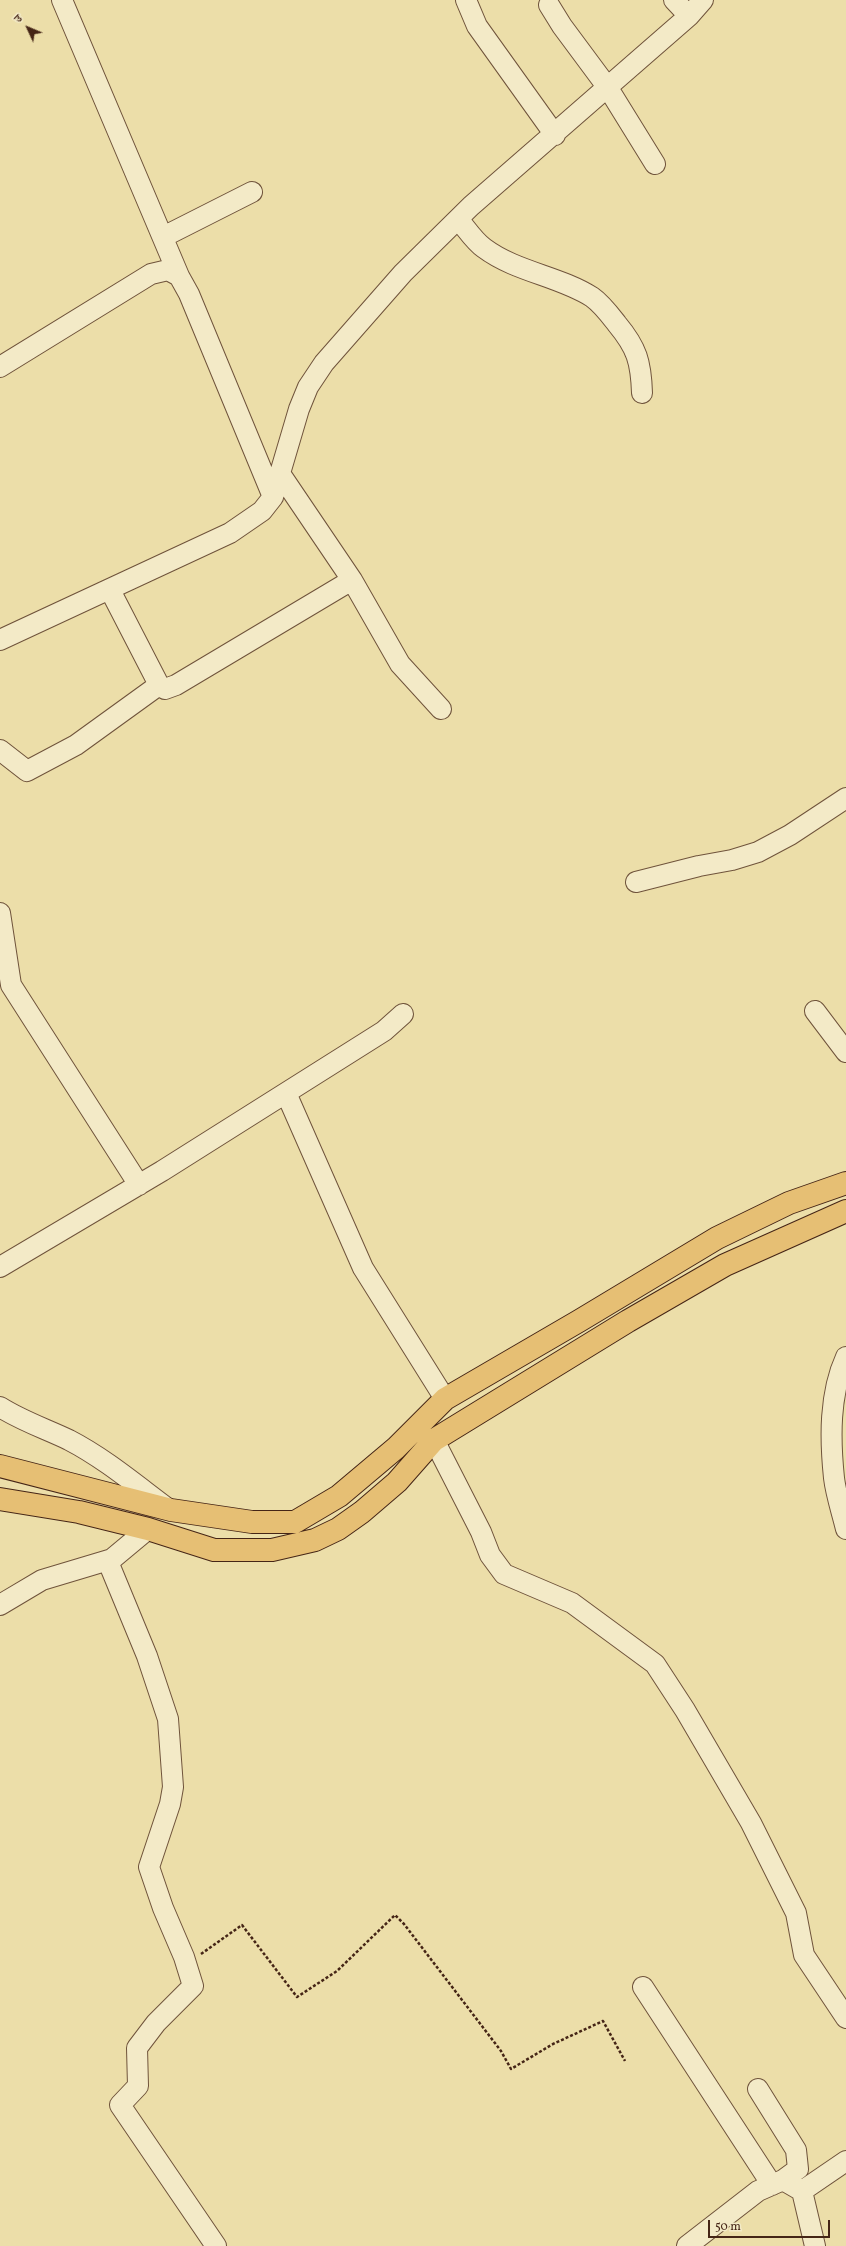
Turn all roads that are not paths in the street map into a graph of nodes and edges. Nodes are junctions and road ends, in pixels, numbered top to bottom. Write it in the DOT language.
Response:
graph roads {
  1 [pos="62,0"];
  2 [pos="466,0"];
  3 [pos="674,0"];
  4 [pos="703,0"];
  5 [pos="549,5"];
  6 [pos="689,16"];
  7 [pos="608,88"];
  8 [pos="555,135"];
  9 [pos="655,164"];
  10 [pos="252,192"];
  11 [pos="458,219"];
  12 [pos="163,237"];
  13 [pos="179,276"];
  14 [pos="0,367"];
  15 [pos="642,393"];
  16 [pos="281,475"];
  17 [pos="273,497"];
  18 [pos="352,580"];
  19 [pos="110,590"];
  20 [pos="0,640"];
  21 [pos="159,685"];
  22 [pos="441,709"];
  23 [pos="0,750"];
  24 [pos="846,798"];
  25 [pos="636,882"];
  26 [pos="0,913"];
  27 [pos="815,1011"];
  28 [pos="403,1014"];
  29 [pos="846,1052"];
  30 [pos="286,1093"];
  31 [pos="846,1183"];
  32 [pos="139,1184"];
  33 [pos="846,1211"];
  34 [pos="0,1267"];
  35 [pos="846,1357"];
  36 [pos="445,1399"];
  37 [pos="0,1407"];
  38 [pos="434,1440"];
  39 [pos="0,1466"];
  40 [pos="0,1499"];
  41 [pos="171,1510"];
  42 [pos="148,1529"];
  43 [pos="846,1529"];
  44 [pos="112,1558"];
  45 [pos="0,1605"];
  46 [pos="643,1987"];
  47 [pos="846,2018"];
  48 [pos="758,2089"];
  49 [pos="846,2161"];
  50 [pos="778,2182"];
  51 [pos="802,2191"];
  52 [pos="216,2246"];
  53 [pos="687,2246"];
  54 [pos="815,2246"];
  1 -- 12 [label="street"];
  2 -- 8 [label="street"];
  3 -- 6 [label="street"];
  4 -- 6 [label="street"];
  5 -- 7 [label="street"];
  6 -- 7 [label="street"];
  7 -- 8 [label="street"];
  7 -- 9 [label="street"];
  8 -- 11 [label="street"];
  10 -- 12 [label="street"];
  11 -- 15 [label="street"];
  11 -- 16 [label="street"];
  12 -- 13 [label="street"];
  13 -- 14 [label="street"];
  13 -- 17 [label="street"];
  16 -- 17 [label="street"];
  16 -- 18 [label="street"];
  17 -- 19 [label="street"];
  18 -- 21 [label="street"];
  18 -- 22 [label="street"];
  19 -- 20 [label="street"];
  19 -- 21 [label="street"];
  21 -- 23 [label="street"];
  24 -- 25 [label="street"];
  26 -- 32 [label="street"];
  27 -- 29 [label="street"];
  28 -- 30 [label="street"];
  30 -- 32 [label="street"];
  30 -- 36 [label="street"];
  31 -- 36 [label="highway"];
  32 -- 34 [label="street"];
  33 -- 38 [label="highway"];
  35 -- 43 [label="street"];
  36 -- 41 [label="highway"];
  37 -- 41 [label="street"];
  38 -- 42 [label="highway"];
  38 -- 47 [label="street"];
  39 -- 41 [label="highway"];
  40 -- 42 [label="highway"];
  42 -- 44 [label="street"];
  44 -- 45 [label="street"];
  44 -- 52 [label="street"];
  46 -- 50 [label="street"];
  48 -- 50 [label="street"];
  49 -- 51 [label="street"];
  50 -- 51 [label="street"];
  50 -- 53 [label="street"];
  51 -- 54 [label="street"];
}
